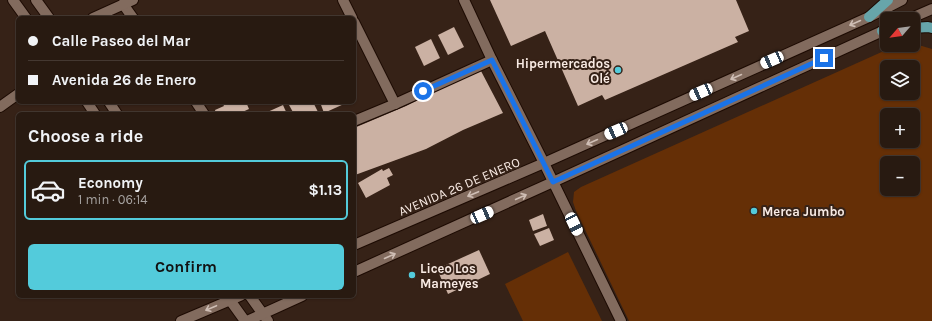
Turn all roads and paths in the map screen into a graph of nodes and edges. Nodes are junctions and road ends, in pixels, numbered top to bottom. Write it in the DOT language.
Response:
graph roads {
  1 [pos="12,0"];
  2 [pos="36,0"];
  3 [pos="343,0"];
  4 [pos="464,0"];
  5 [pos="888,0"];
  6 [pos="902,0"];
  7 [pos="128,2"];
  8 [pos="932,9"];
  9 [pos="920,14"];
  10 [pos="24,16"];
  11 [pos="48,16"];
  12 [pos="97,16"];
  13 [pos="132,16"];
  14 [pos="349,16"];
  15 [pos="869,17"];
  16 [pos="920,28"];
  17 [pos="932,28"];
  18 [pos="356,29"];
  19 [pos="880,32"];
  20 [pos="492,60"];
  21 [pos="16,95"];
  22 [pos="395,104"];
  23 [pos="0,107"];
  24 [pos="356,120"];
  25 [pos="544,163"];
  26 [pos="553,182"];
  27 [pos="356,244"];
  28 [pos="356,271"];
  29 [pos="228,298"];
  30 [pos="251,298"];
  31 [pos="298,298"];
  32 [pos="265,317"];
  33 [pos="182,321"];
  34 [pos="246,321"];
  35 [pos="621,321"];
  1 -- 10 [label="street"];
  2 -- 11 [label="street"];
  3 -- 14 [label="street"];
  4 -- 20 [label="street"];
  5 -- 15 [label="main road"];
  6 -- 15 [label="street, AVENIDA 26 DE ENERO"];
  7 -- 12 [label="street"];
  7 -- 13 [label="street"];
  8 -- 9 [label="street"];
  15 -- 25 [label="street, AVENIDA 26 DE ENERO, one-way"];
  16 -- 17 [label="main road"];
  18 -- 22 [label="street"];
  19 -- 26 [label="street"];
  20 -- 22 [label="street"];
  20 -- 25 [label="street"];
  21 -- 23 [label="street"];
  22 -- 24 [label="street"];
  25 -- 26 [label="street"];
  25 -- 27 [label="street, AVENIDA 26 DE ENERO, one-way"];
  28 -- 26 [label="street, one-way"];
  26 -- 35 [label="street"];
  29 -- 33 [label="street, one-way"];
  29 -- 34 [label="street"];
  30 -- 32 [label="street"];
  31 -- 32 [label="street"];
  32 -- 34 [label="street"];
}
